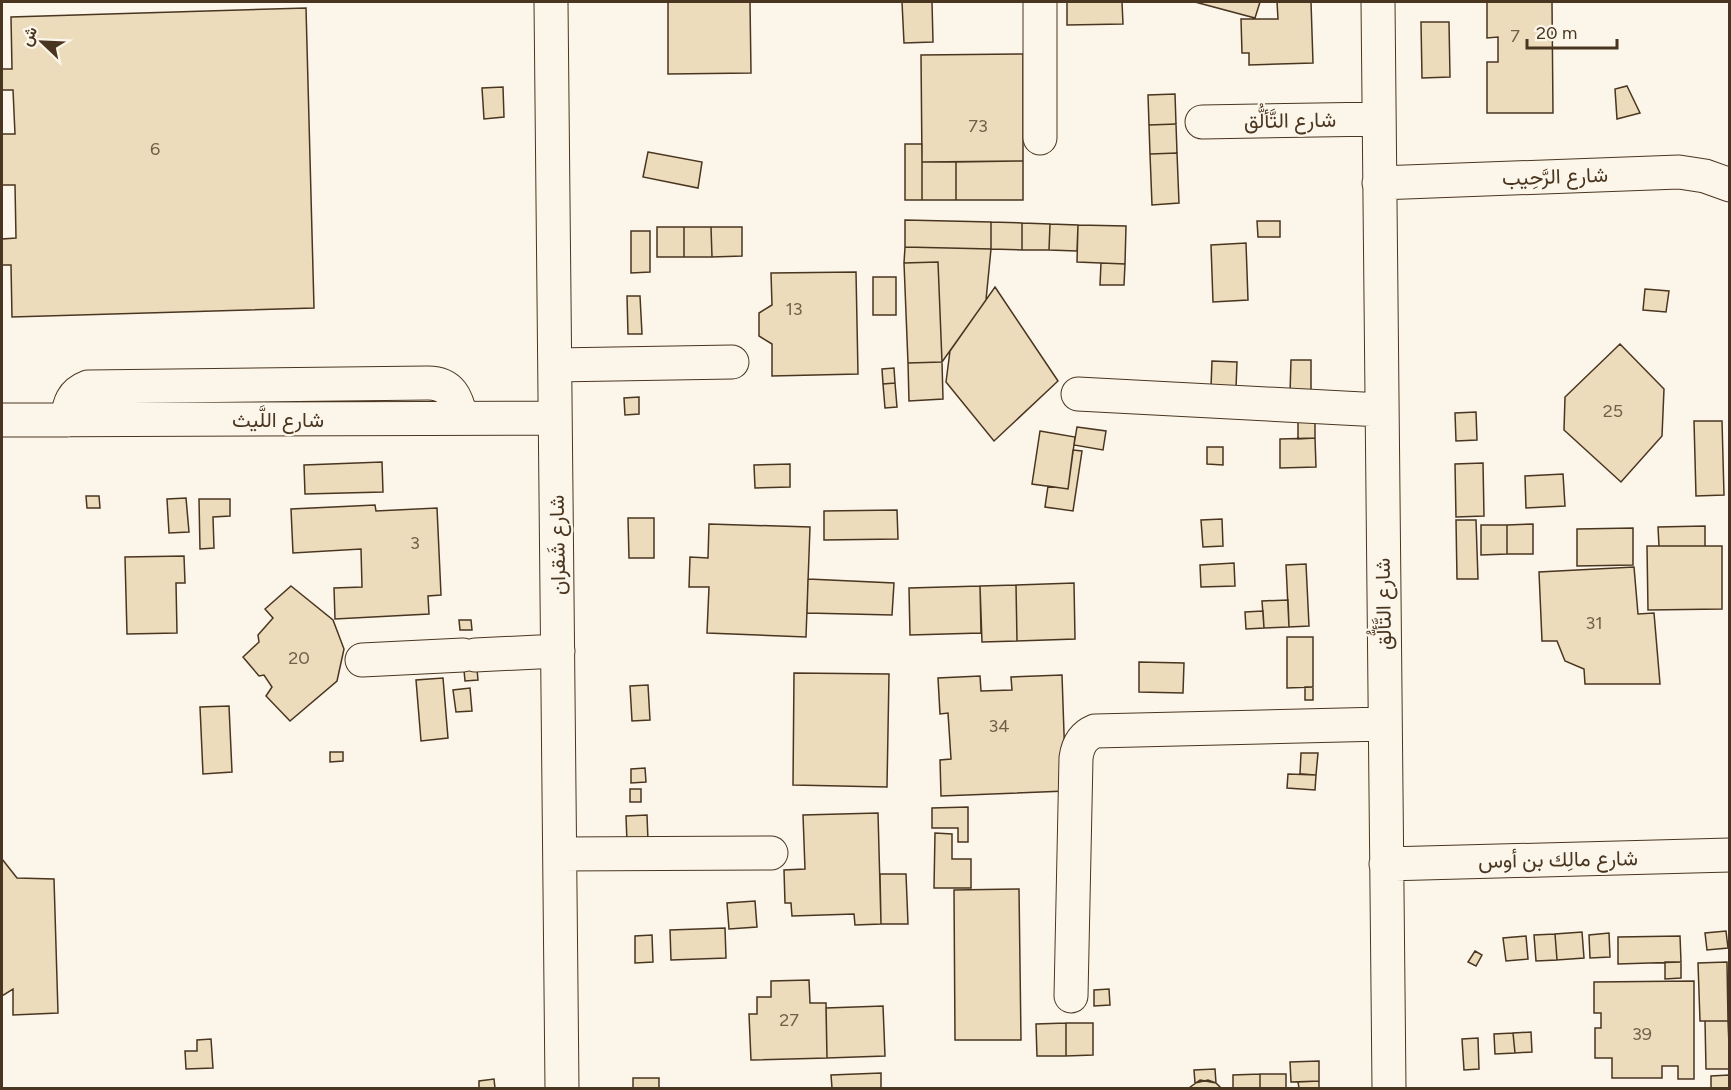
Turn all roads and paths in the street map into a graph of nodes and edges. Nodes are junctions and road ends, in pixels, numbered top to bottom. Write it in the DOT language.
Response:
graph roads {
  1 [pos="551,2"];
  2 [pos="1041,2"];
  3 [pos="1378,2"];
  4 [pos="1379,119"];
  5 [pos="1202,122"];
  6 [pos="1040,138"];
  7 [pos="1378,183"];
  8 [pos="1730,185"];
  9 [pos="732,362"];
  10 [pos="555,365"];
  11 [pos="1078,394"];
  12 [pos="1381,410"];
  13 [pos="555,418"];
  14 [pos="2,420"];
  15 [pos="558,651"];
  16 [pos="362,660"];
  17 [pos="1384,724"];
  18 [pos="771,853"];
  19 [pos="560,854"];
  20 [pos="1730,855"];
  21 [pos="1386,864"];
  22 [pos="1071,996"];
  23 [pos="562,1089"];
  24 [pos="1389,1089"];
  1 -- 10 [label="street, شارع شَقران"];
  2 -- 6 [label="street"];
  3 -- 4 [label="street, شارع التَّألُّق"];
  4 -- 5 [label="street, شارع التَّألُّق"];
  4 -- 7 [label="street, شارع التَّألُّق"];
  7 -- 8 [label="street, شارع الرَّحِيب"];
  7 -- 12 [label="street, شارع التَّألُّق"];
  9 -- 10 [label="street"];
  10 -- 13 [label="street, شارع شَقران"];
  11 -- 12 [label="street"];
  12 -- 17 [label="street, شارع التَّألُّق"];
  13 -- 14 [label="street, شارع اللَّيث"];
  13 -- 15 [label="street, شارع شَقران"];
  15 -- 16 [label="street"];
  15 -- 19 [label="street, شارع شَقران"];
  17 -- 21 [label="street, شارع التَّألُّق"];
  17 -- 22 [label="street"];
  18 -- 19 [label="street"];
  19 -- 23 [label="street, شارع شَقران"];
  20 -- 21 [label="street, شارع مالِك بن أوس"];
  21 -- 24 [label="street, شارع التَّألُّق"];
}
